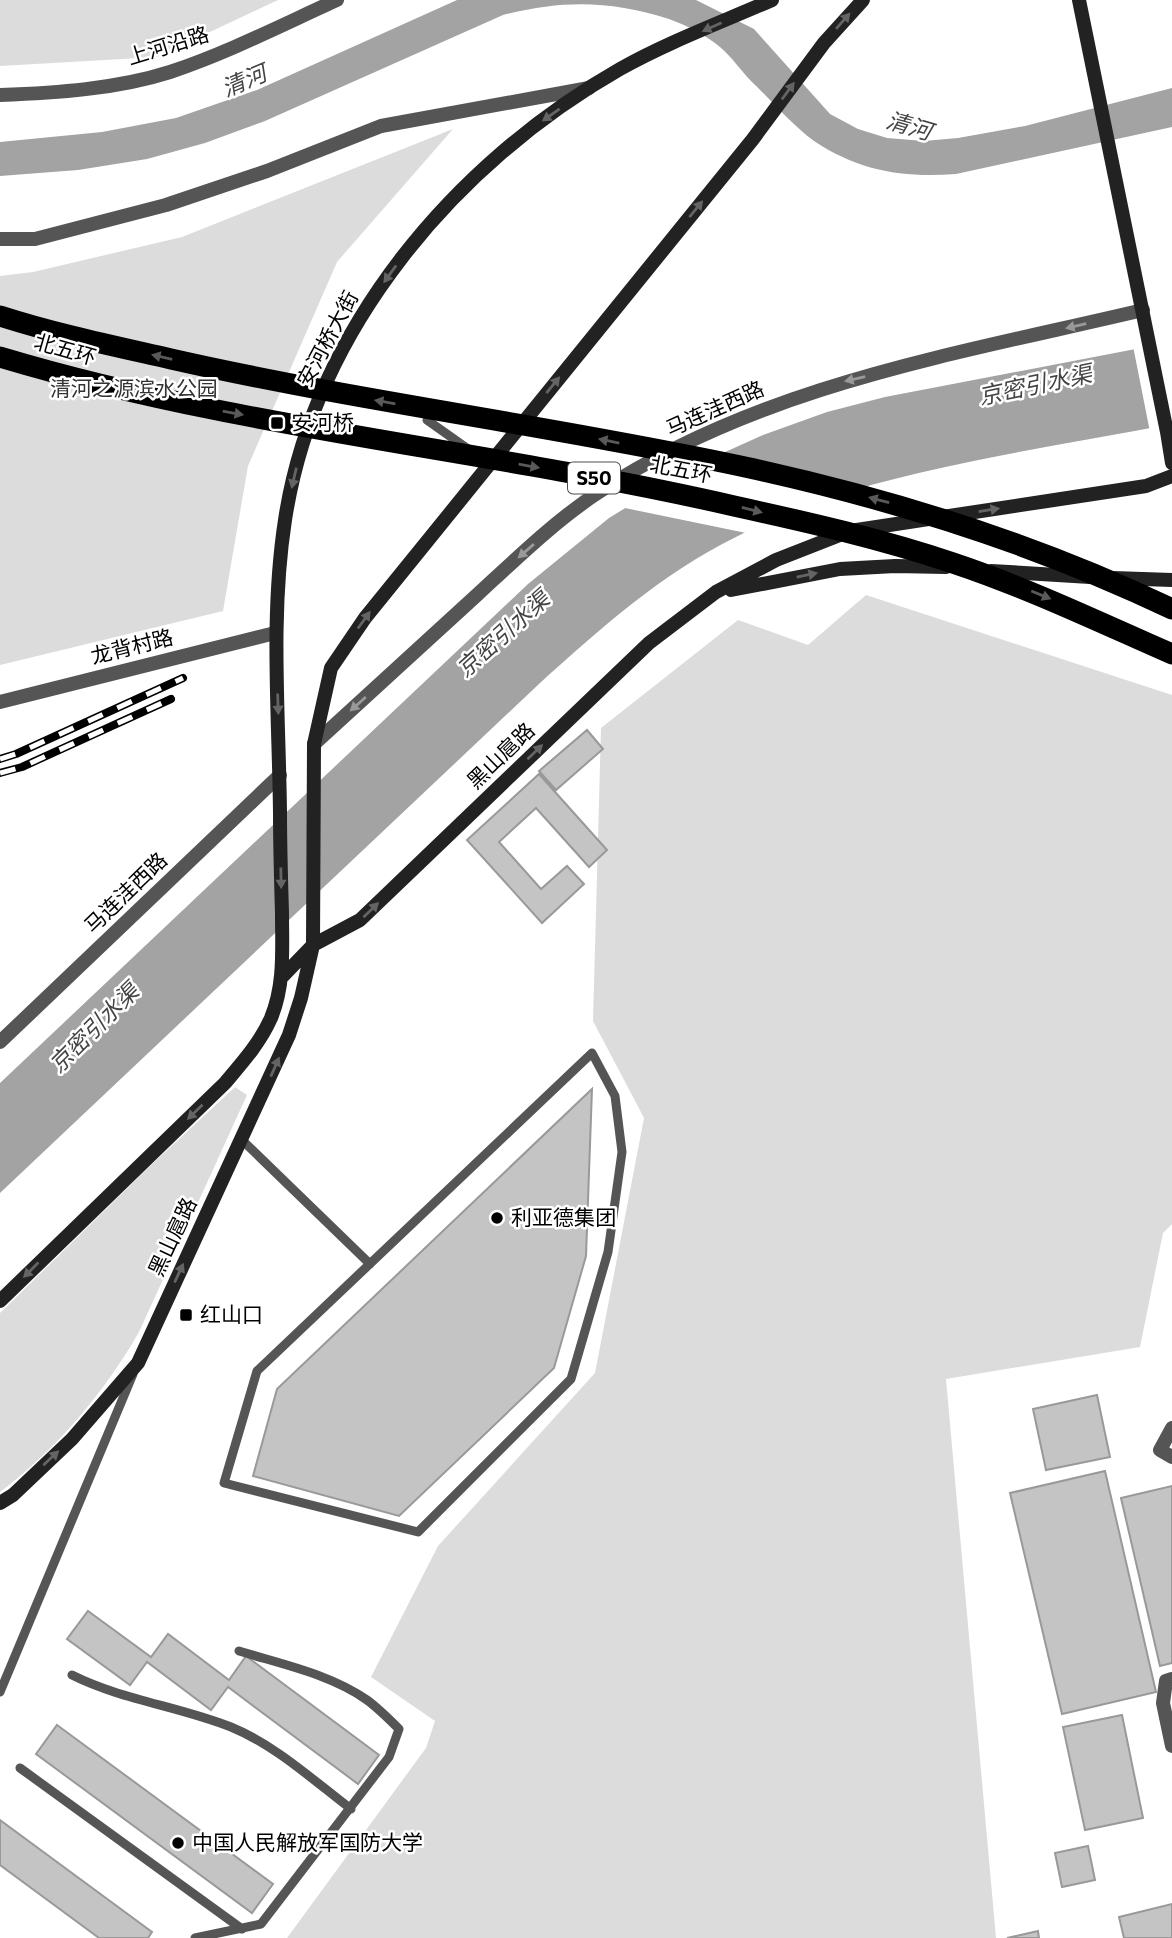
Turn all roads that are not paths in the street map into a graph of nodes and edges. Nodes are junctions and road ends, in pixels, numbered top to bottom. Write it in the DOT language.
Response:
graph roads {
  1 [pos="337,0"];
  2 [pos="772,0"];
  3 [pos="863,0"];
  4 [pos="1079,0"];
  5 [pos="591,87"];
  6 [pos="0,95"];
  7 [pos="0,239"];
  8 [pos="1143,310"];
  9 [pos="0,316"];
  10 [pos="0,357"];
  11 [pos="427,420"];
  12 [pos="1172,463"];
  13 [pos="489,464"];
  14 [pos="1172,476"];
  15 [pos="1172,580"];
  16 [pos="716,592"];
  17 [pos="1172,609"];
  18 [pos="275,633"];
  19 [pos="1172,654"];
  20 [pos="0,702"];
  21 [pos="314,744"];
  22 [pos="280,775"];
  23 [pos="313,946"];
  24 [pos="283,976"];
  25 [pos="0,1042"];
  26 [pos="242,1140"];
  27 [pos="370,1264"];
  28 [pos="0,1301"];
  29 [pos="138,1363"];
  30 [pos="1172,1429"];
  31 [pos="1172,1457"];
  32 [pos="0,1503"];
  33 [pos="239,1651"];
  34 [pos="72,1675"];
  35 [pos="1172,1679"];
  36 [pos="0,1692"];
  37 [pos="1172,1746"];
  38 [pos="20,1768"];
  39 [pos="351,1809"];
  40 [pos="242,1929"];
  41 [pos="195,1938"];
  1 -- 6 [label="street, 上河沿路"];
  2 -- 5 [label="main road, 安河桥大街, one-way"];
  13 -- 3 [label="main road, one-way"];
  4 -- 8 [label="main road"];
  5 -- 7 [label="street"];
  5 -- 18 [label="main road, 安河桥大街, one-way"];
  8 -- 12 [label="main road"];
  8 -- 21 [label="street, 马连洼西路, one-way"];
  17 -- 9 [label="highway, 北五环 / S50, one-way"];
  10 -- 19 [label="highway, 北五环 / S50, one-way"];
  11 -- 13 [label="lane"];
  21 -- 13 [label="main road, one-way"];
  16 -- 14 [label="main road, 黑山扈路, one-way"];
  16 -- 15 [label="main road, one-way"];
  23 -- 16 [label="main road, 黑山扈路, one-way"];
  18 -- 20 [label="street, 龙背村路"];
  18 -- 22 [label="main road, 安河桥大街, one-way"];
  21 -- 23 [label="main road, 黑山扈路"];
  22 -- 24 [label="main road, 安河桥大街, one-way"];
  22 -- 25 [label="street, 马连洼西路"];
  23 -- 24 [label="main road"];
  26 -- 23 [label="main road, 黑山扈路, one-way"];
  24 -- 28 [label="main road, one-way"];
  26 -- 27 [label="lane"];
  29 -- 26 [label="main road, 黑山扈路, one-way"];
  27 -- 27 [label="lane"];
  32 -- 29 [label="main road, 黑山扈路, one-way"];
  29 -- 36 [label="lane"];
  30 -- 31 [label="street"];
  33 -- 39 [label="lane"];
  34 -- 39 [label="lane"];
  35 -- 37 [label="street"];
  38 -- 40 [label="lane"];
  39 -- 40 [label="lane"];
  40 -- 41 [label="lane"];
}
